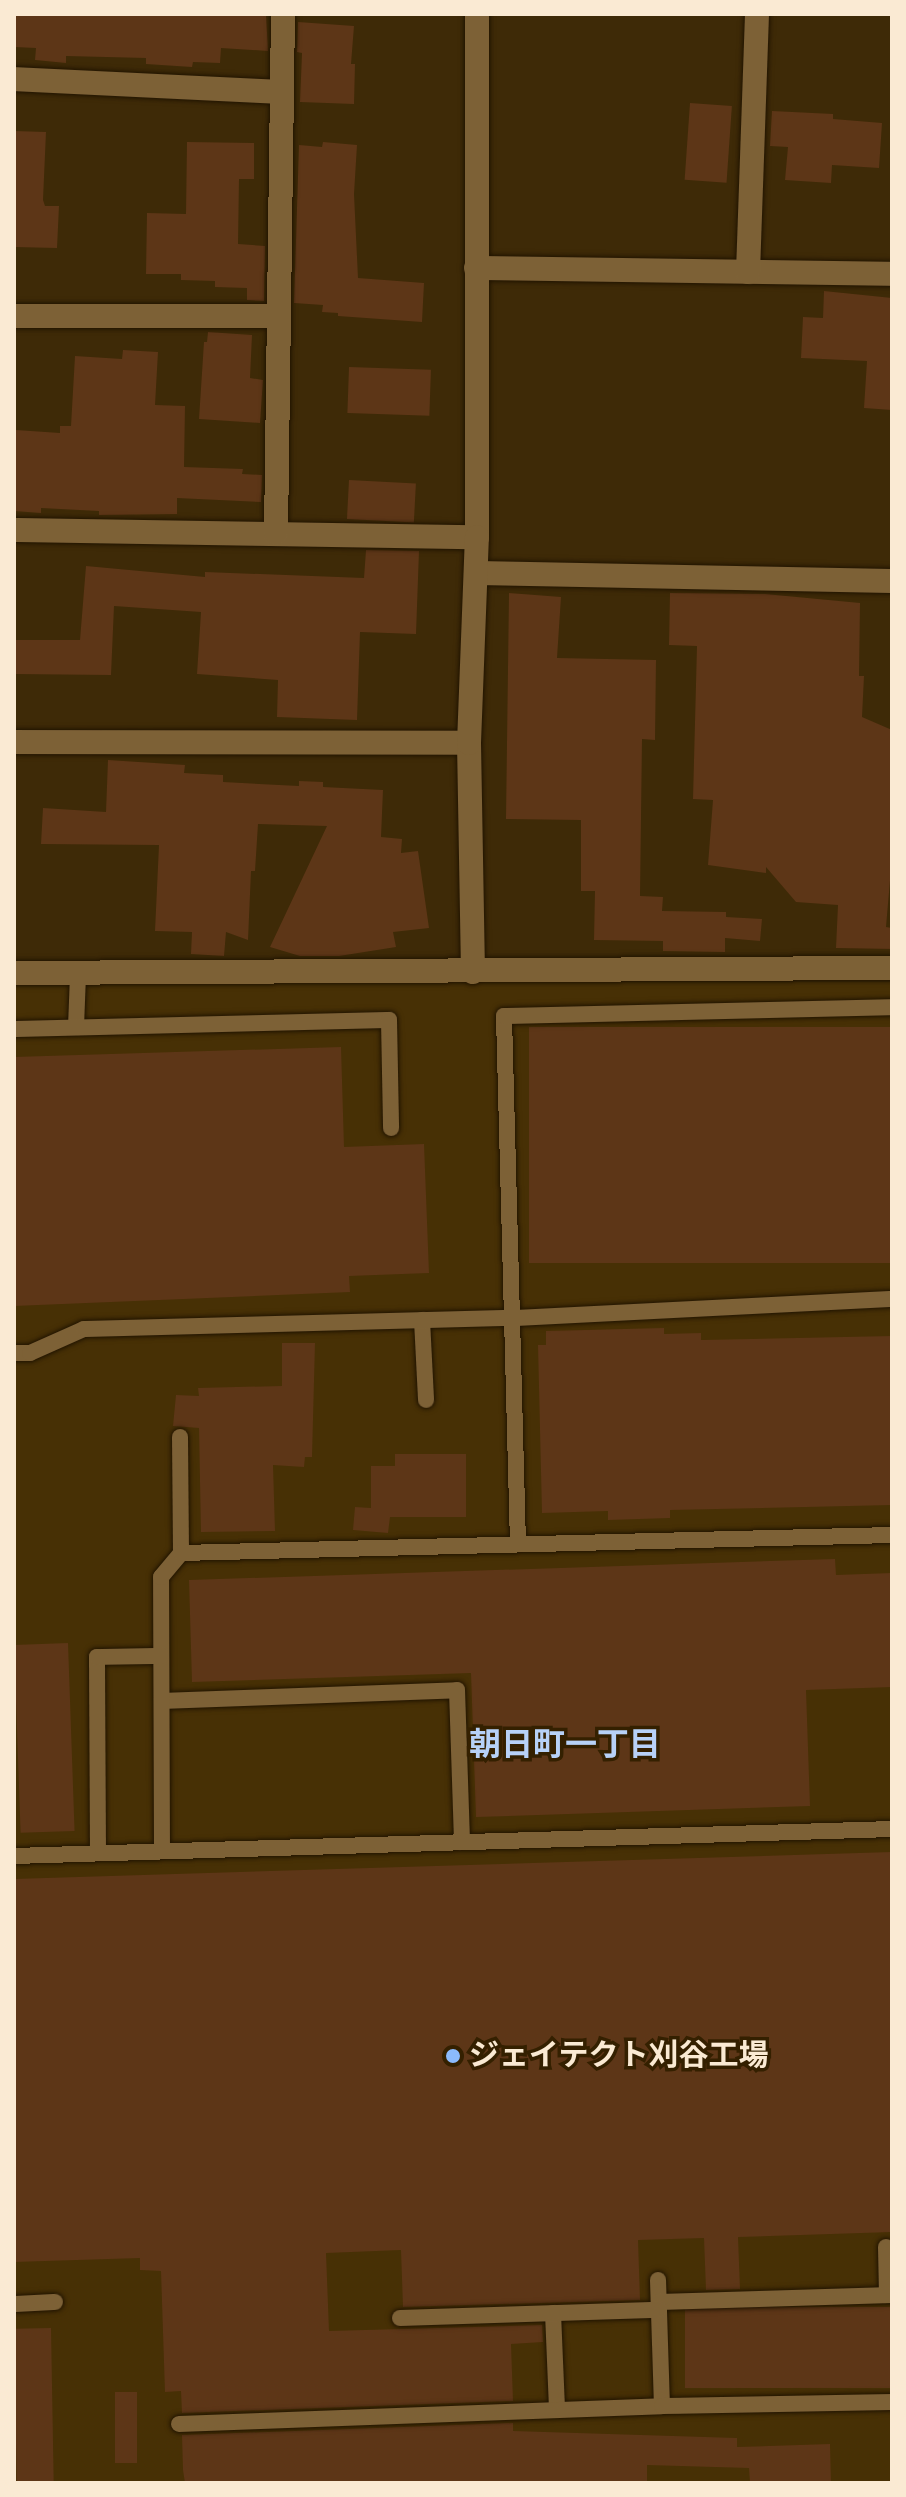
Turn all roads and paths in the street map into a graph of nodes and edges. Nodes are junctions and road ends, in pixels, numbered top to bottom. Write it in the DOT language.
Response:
graph roads {
  1 [pos="283,14"];
  2 [pos="477,14"];
  3 [pos="757,14"];
  4 [pos="14,79"];
  5 [pos="280,92"];
  6 [pos="476,268"];
  7 [pos="748,272"];
  8 [pos="892,274"];
  9 [pos="14,316"];
  10 [pos="278,316"];
  11 [pos="14,530"];
  12 [pos="276,533"];
  13 [pos="477,537"];
  14 [pos="477,573"];
  15 [pos="892,581"];
  16 [pos="14,742"];
  17 [pos="469,743"];
  18 [pos="892,968"];
  19 [pos="473,972"];
  20 [pos="14,973"];
  21 [pos="78,976"];
  22 [pos="892,1007"];
  23 [pos="76,1027"];
  24 [pos="14,1029"];
  25 [pos="391,1128"];
  26 [pos="892,1299"];
  27 [pos="514,1318"];
  28 [pos="422,1320"];
  29 [pos="14,1353"];
  30 [pos="426,1400"];
  31 [pos="180,1437"];
  32 [pos="892,1535"];
  33 [pos="518,1544"];
  34 [pos="181,1553"];
  35 [pos="161,1656"];
  36 [pos="162,1701"];
  37 [pos="892,1829"];
  38 [pos="462,1842"];
  39 [pos="162,1850"];
  40 [pos="98,1852"];
  41 [pos="14,1856"];
  42 [pos="886,2247"];
  43 [pos="658,2280"];
  44 [pos="890,2295"];
  45 [pos="55,2302"];
  46 [pos="14,2304"];
  47 [pos="659,2306"];
  48 [pos="553,2313"];
  49 [pos="400,2318"];
  50 [pos="892,2402"];
  51 [pos="662,2406"];
  52 [pos="557,2410"];
  53 [pos="179,2424"];
  1 -- 5 [label="street"];
  2 -- 6 [label="street"];
  3 -- 7 [label="street"];
  4 -- 5 [label="street"];
  5 -- 10 [label="street"];
  6 -- 7 [label="street"];
  6 -- 13 [label="street"];
  7 -- 8 [label="street"];
  9 -- 10 [label="street"];
  10 -- 12 [label="street"];
  11 -- 12 [label="street"];
  12 -- 13 [label="street"];
  13 -- 14 [label="street"];
  14 -- 15 [label="street"];
  14 -- 17 [label="street"];
  16 -- 17 [label="street"];
  17 -- 19 [label="street"];
  18 -- 19 [label="street"];
  19 -- 21 [label="street"];
  20 -- 21 [label="street"];
  21 -- 23 [label="lane"];
  22 -- 27 [label="lane"];
  23 -- 24 [label="lane"];
  23 -- 25 [label="lane"];
  26 -- 27 [label="lane"];
  27 -- 28 [label="lane"];
  27 -- 33 [label="lane"];
  28 -- 29 [label="lane"];
  28 -- 30 [label="lane"];
  31 -- 34 [label="lane"];
  32 -- 33 [label="lane"];
  33 -- 34 [label="lane"];
  34 -- 35 [label="lane"];
  35 -- 36 [label="lane"];
  35 -- 40 [label="lane"];
  36 -- 38 [label="lane"];
  36 -- 39 [label="lane"];
  37 -- 38 [label="lane"];
  38 -- 39 [label="lane"];
  39 -- 40 [label="lane"];
  40 -- 41 [label="lane"];
  42 -- 44 [label="lane"];
  43 -- 47 [label="lane"];
  44 -- 47 [label="lane"];
  45 -- 46 [label="lane"];
  47 -- 48 [label="lane"];
  47 -- 51 [label="lane"];
  48 -- 49 [label="lane"];
  48 -- 52 [label="lane"];
  50 -- 51 [label="lane"];
  51 -- 52 [label="lane"];
  52 -- 53 [label="lane"];
}
